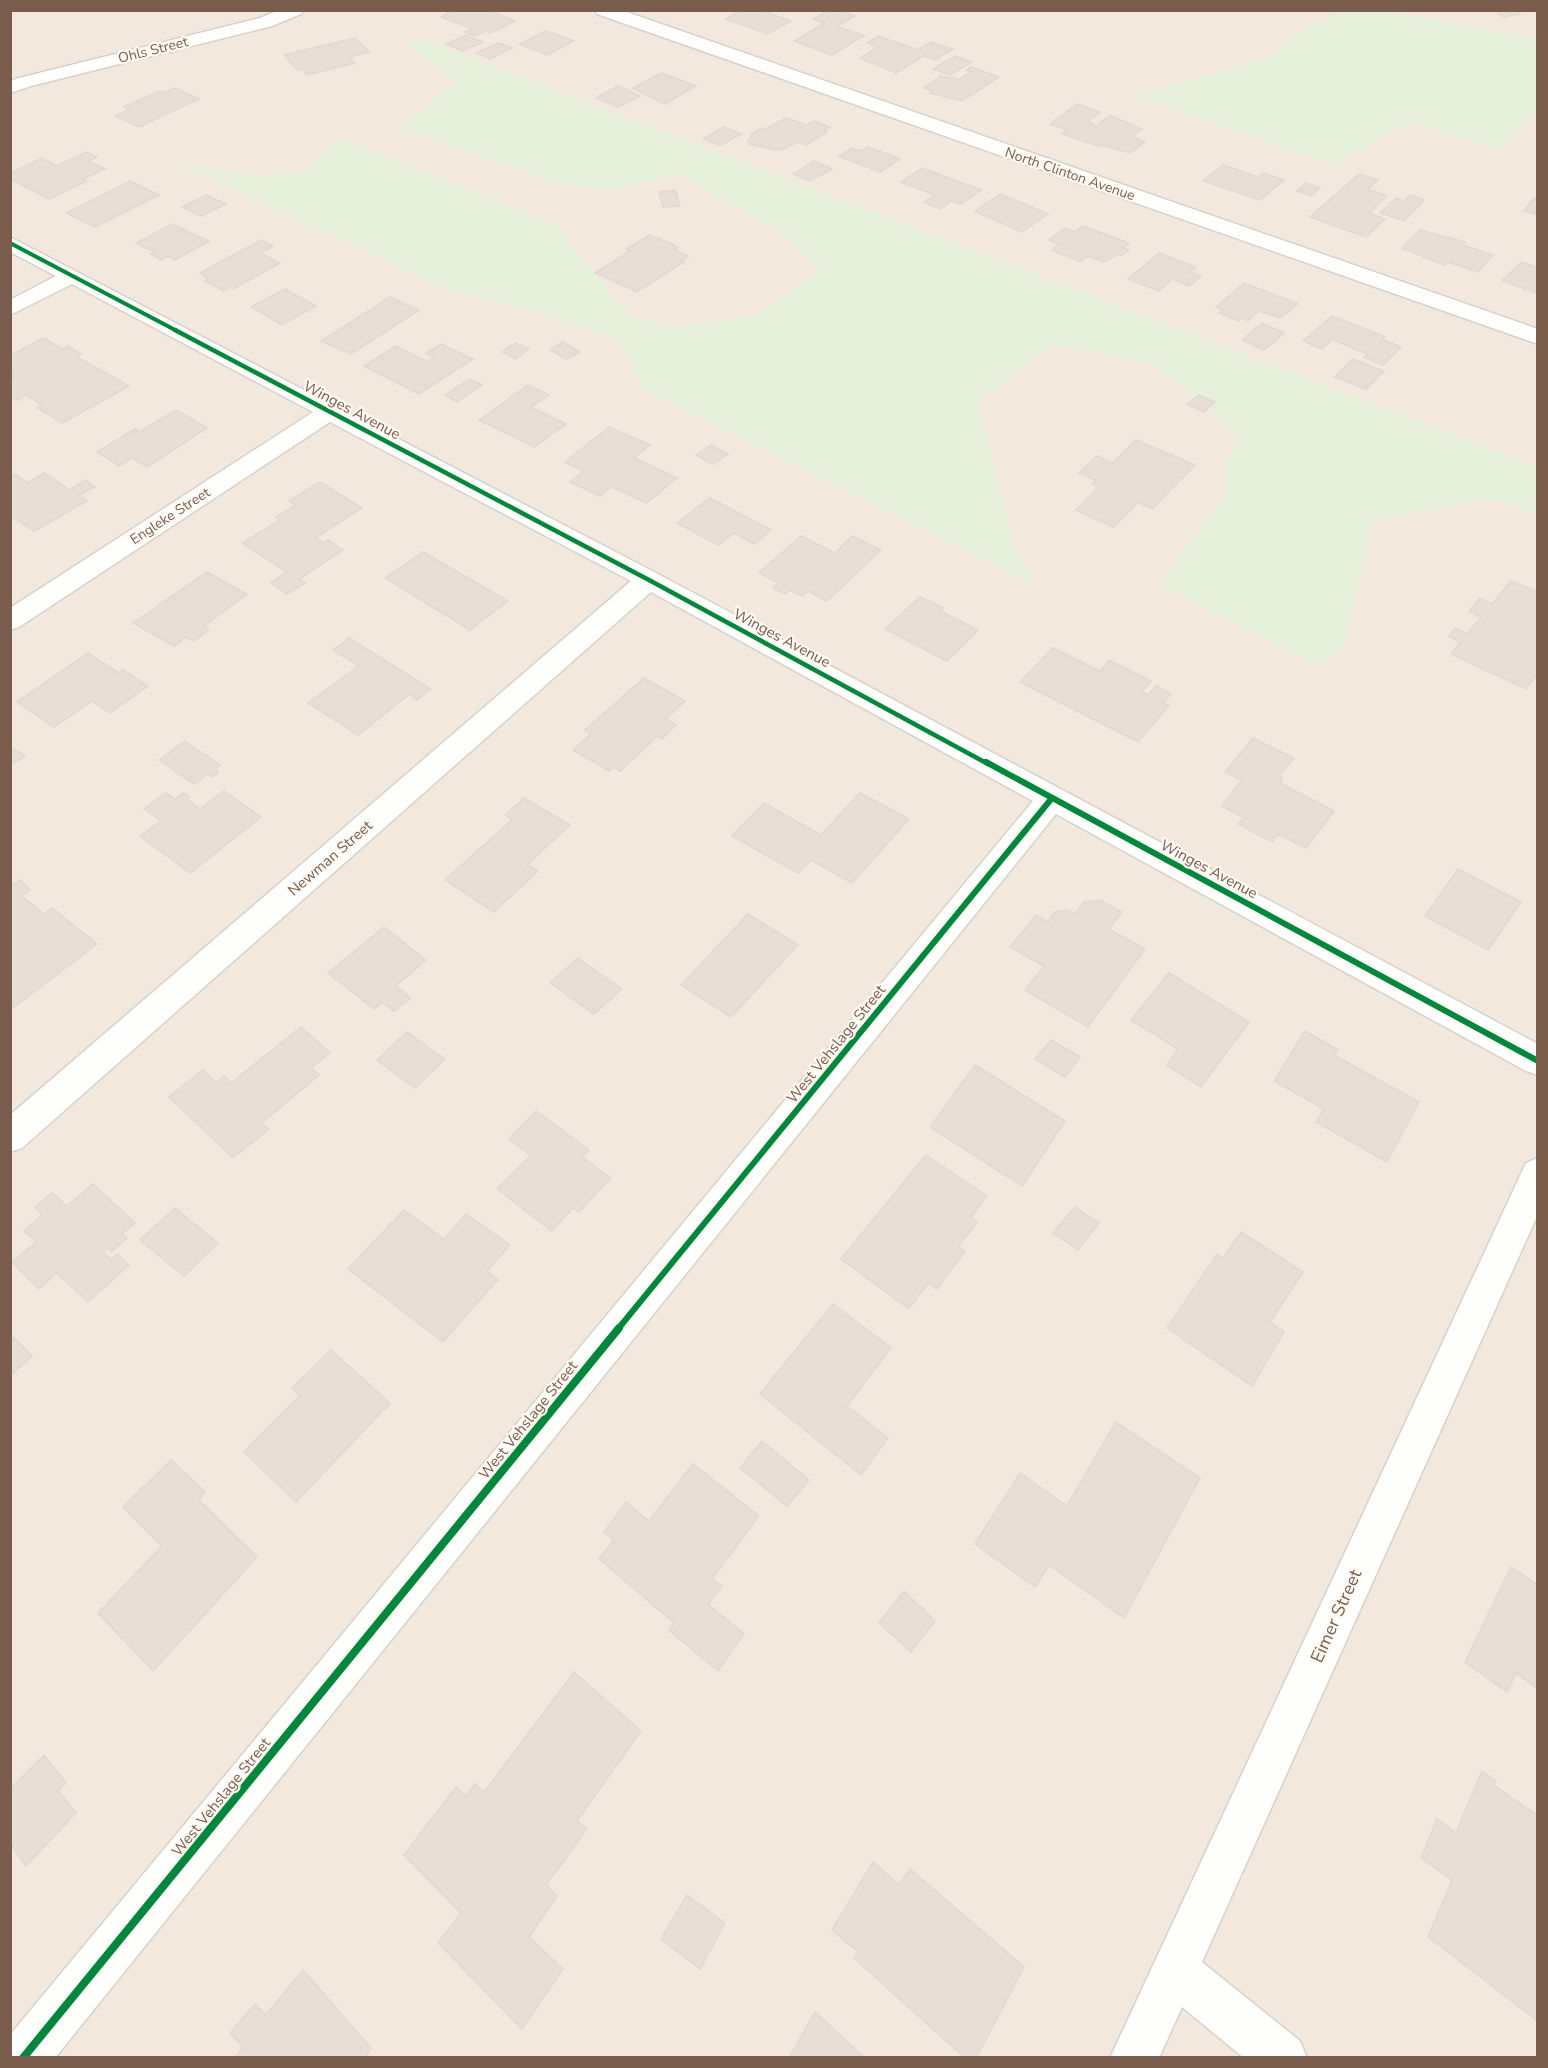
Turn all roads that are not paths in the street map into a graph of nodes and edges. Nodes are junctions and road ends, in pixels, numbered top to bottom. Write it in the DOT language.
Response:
graph roads {
  1 [pos="295,10"];
  2 [pos="603,10"];
  3 [pos="10,87"];
  4 [pos="10,243"];
  5 [pos="72,276"];
  6 [pos="10,309"];
  7 [pos="1538,337"];
  8 [pos="329,412"];
  9 [pos="649,579"];
  10 [pos="10,621"];
  11 [pos="1052,798"];
  12 [pos="1538,1061"];
  13 [pos="10,1137"];
  14 [pos="1538,1174"];
  15 [pos="1175,1971"];
  16 [pos="23,2058"];
  17 [pos="1134,2058"];
  18 [pos="1283,2058"];
  1 -- 3 [label="street, Ohls Street"];
  2 -- 7 [label="street, North Clinton Avenue"];
  4 -- 5 [label="street, Winges Avenue"];
  5 -- 6 [label="street"];
  5 -- 8 [label="street, Winges Avenue"];
  8 -- 9 [label="street, Winges Avenue"];
  8 -- 10 [label="street, Engleke Street"];
  9 -- 11 [label="street, Winges Avenue"];
  9 -- 13 [label="street, Newman Street"];
  11 -- 12 [label="street, Winges Avenue"];
  11 -- 16 [label="street, West Vehslage Street"];
  14 -- 15 [label="street, Eimer Street"];
  15 -- 17 [label="street, Eimer Street"];
  15 -- 18 [label="street"];
}
